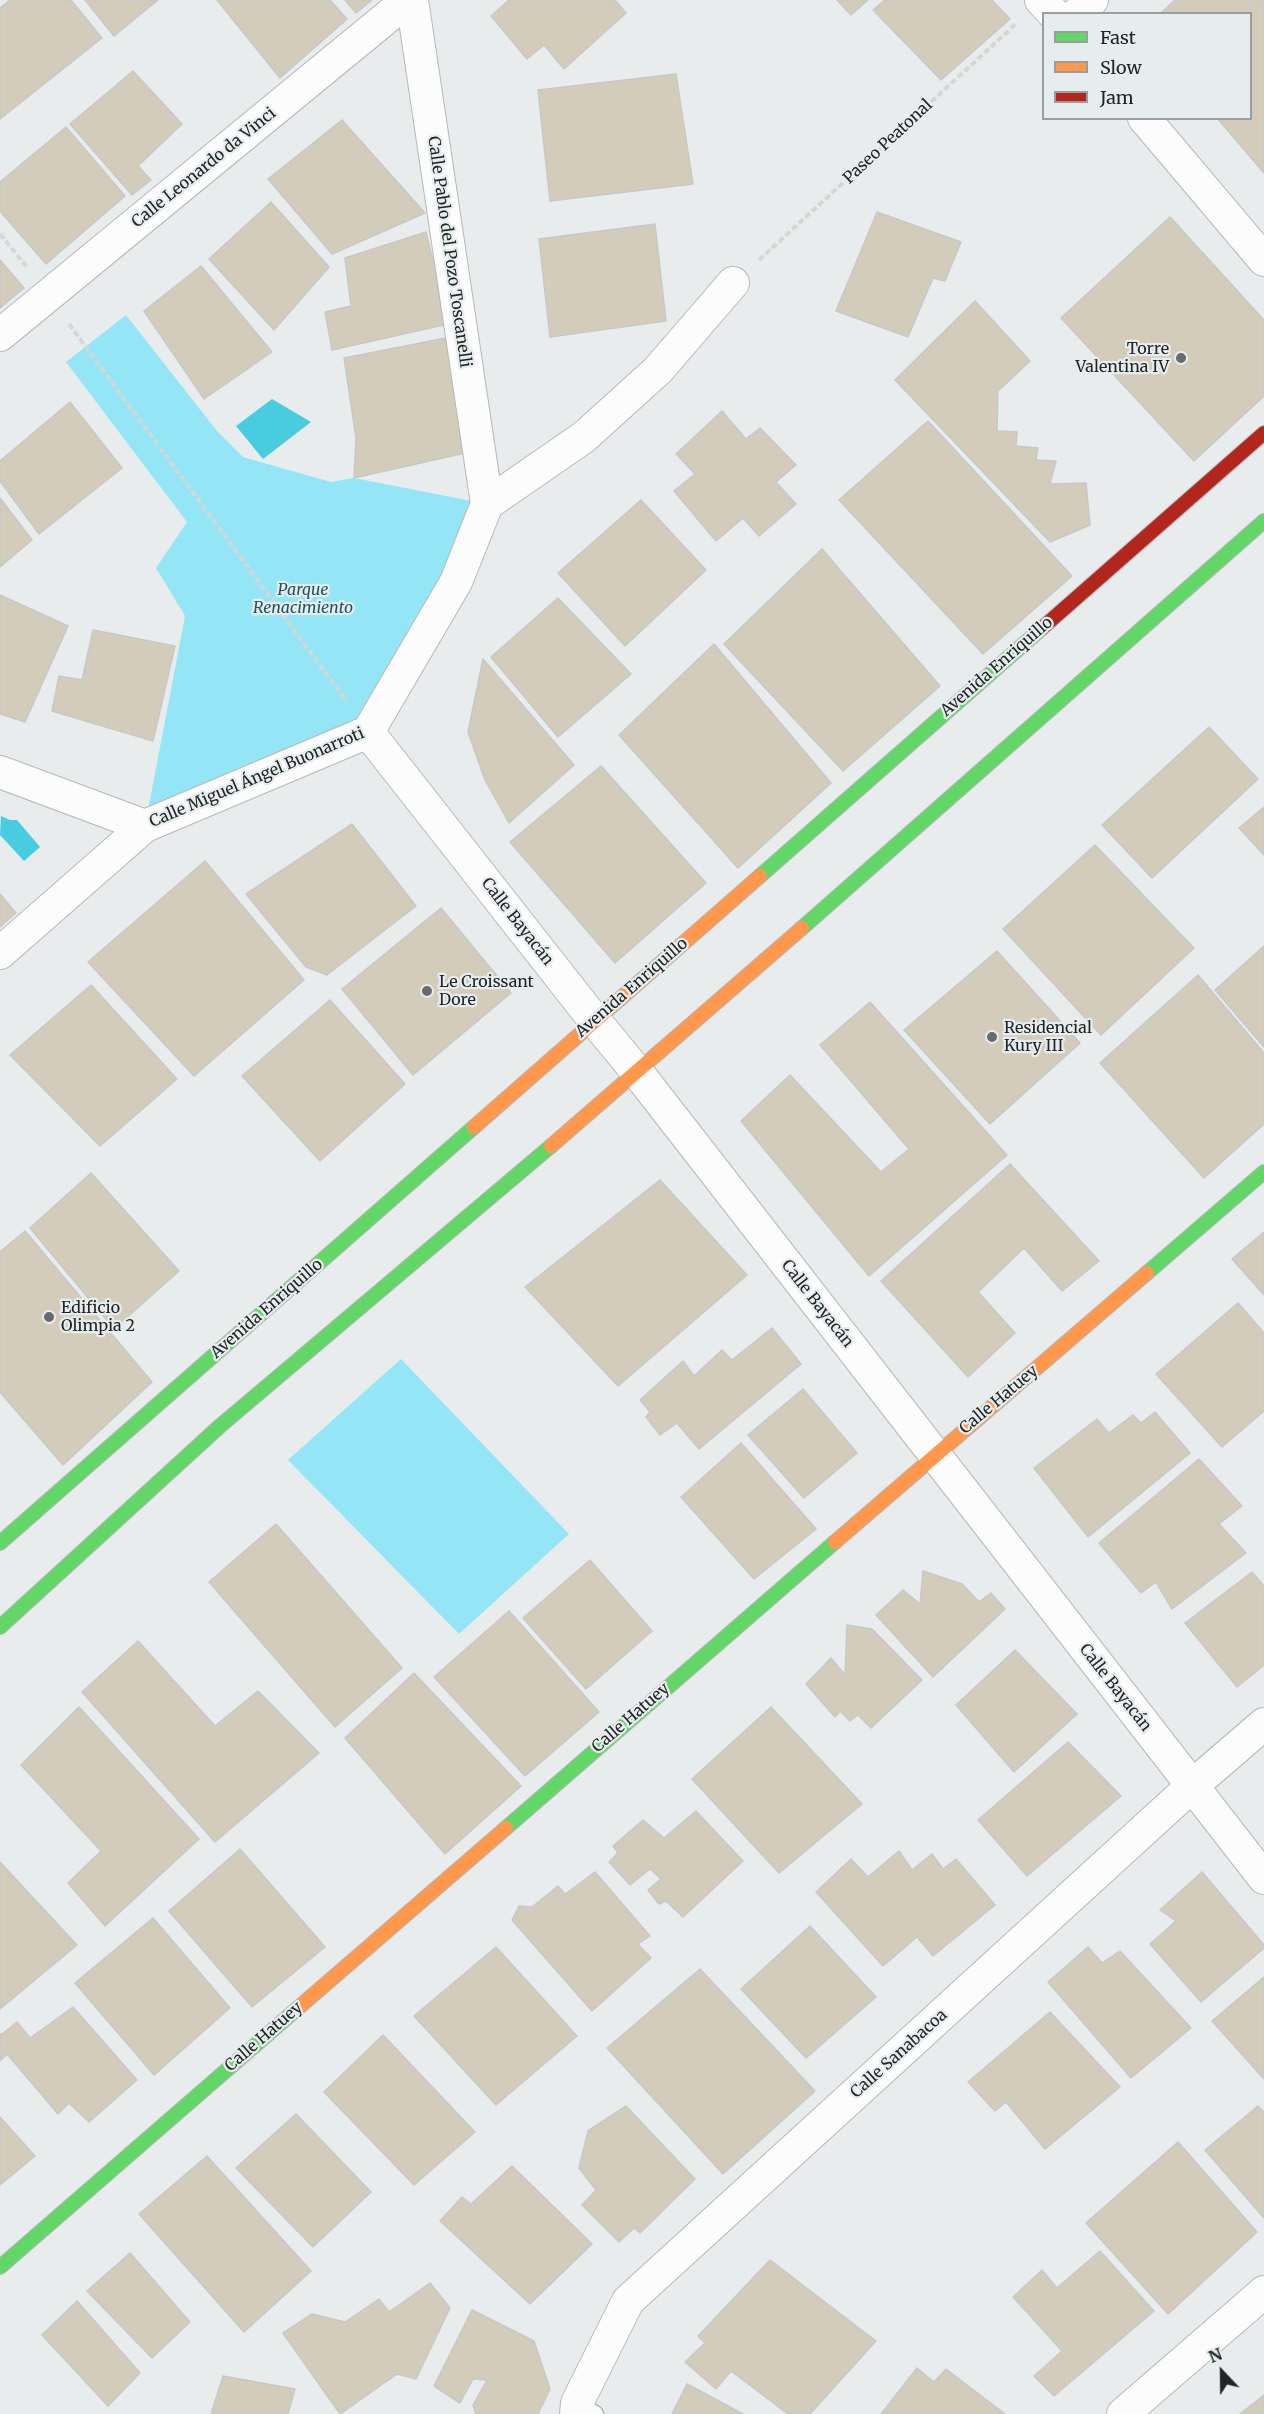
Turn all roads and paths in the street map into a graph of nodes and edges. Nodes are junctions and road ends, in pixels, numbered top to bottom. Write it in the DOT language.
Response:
graph roads {
  1 [pos="410,0"];
  2 [pos="1041,0"];
  3 [pos="1092,0"];
  4 [pos="1052,12"];
  5 [pos="1079,12"];
  6 [pos="1146,120"];
  7 [pos="0,234"];
  8 [pos="1264,260"];
  9 [pos="733,283"];
  10 [pos="49,295"];
  11 [pos="0,335"];
  12 [pos="1264,433"];
  13 [pos="487,504"];
  14 [pos="1264,521"];
  15 [pos="368,732"];
  16 [pos="0,772"];
  17 [pos="145,826"];
  18 [pos="0,953"];
  19 [pos="595,1021"];
  20 [pos="638,1073"];
  21 [pos="1264,1172"];
  22 [pos="934,1456"];
  23 [pos="0,1543"];
  24 [pos="0,1627"];
  25 [pos="1264,1724"];
  26 [pos="1191,1786"];
  27 [pos="1264,1878"];
  28 [pos="0,2267"];
  29 [pos="1264,2292"];
  30 [pos="583,2410"];
  31 [pos="1123,2414"];
  1 -- 10 [label="street, Calle Leonardo da Vinci"];
  1 -- 13 [label="street, Calle Pablo del Pozo Toscanelli"];
  2 -- 4 [label="street"];
  2 -- 9 [label="path, Paseo Peatonal"];
  3 -- 5 [label="street"];
  6 -- 8 [label="street"];
  7 -- 10 [label="path"];
  9 -- 13 [label="street"];
  10 -- 11 [label="street, Calle Leonardo da Vinci"];
  10 -- 15 [label="path"];
  12 -- 19 [label="main road, Avenida Enriquillo"];
  13 -- 15 [label="street, Calle Miguel Ángel Buonarroti"];
  14 -- 20 [label="main road"];
  15 -- 17 [label="street, Calle Miguel Ángel Buonarroti"];
  15 -- 19 [label="street, Calle Bayacán"];
  16 -- 17 [label="street"];
  17 -- 18 [label="street, Calle Miguel Ángel Buonarroti"];
  19 -- 20 [label="street, Calle Bayacán"];
  19 -- 23 [label="main road, Avenida Enriquillo"];
  20 -- 22 [label="street, Calle Bayacán"];
  20 -- 24 [label="main road"];
  21 -- 22 [label="main road, Calle Hatuey"];
  22 -- 26 [label="street, Calle Bayacán"];
  22 -- 28 [label="main road, Calle Hatuey"];
  25 -- 26 [label="street, Calle Sanabacoa"];
  26 -- 27 [label="street, Calle Bayacán"];
  26 -- 30 [label="street, Calle Sanabacoa"];
  29 -- 31 [label="street"];
}
